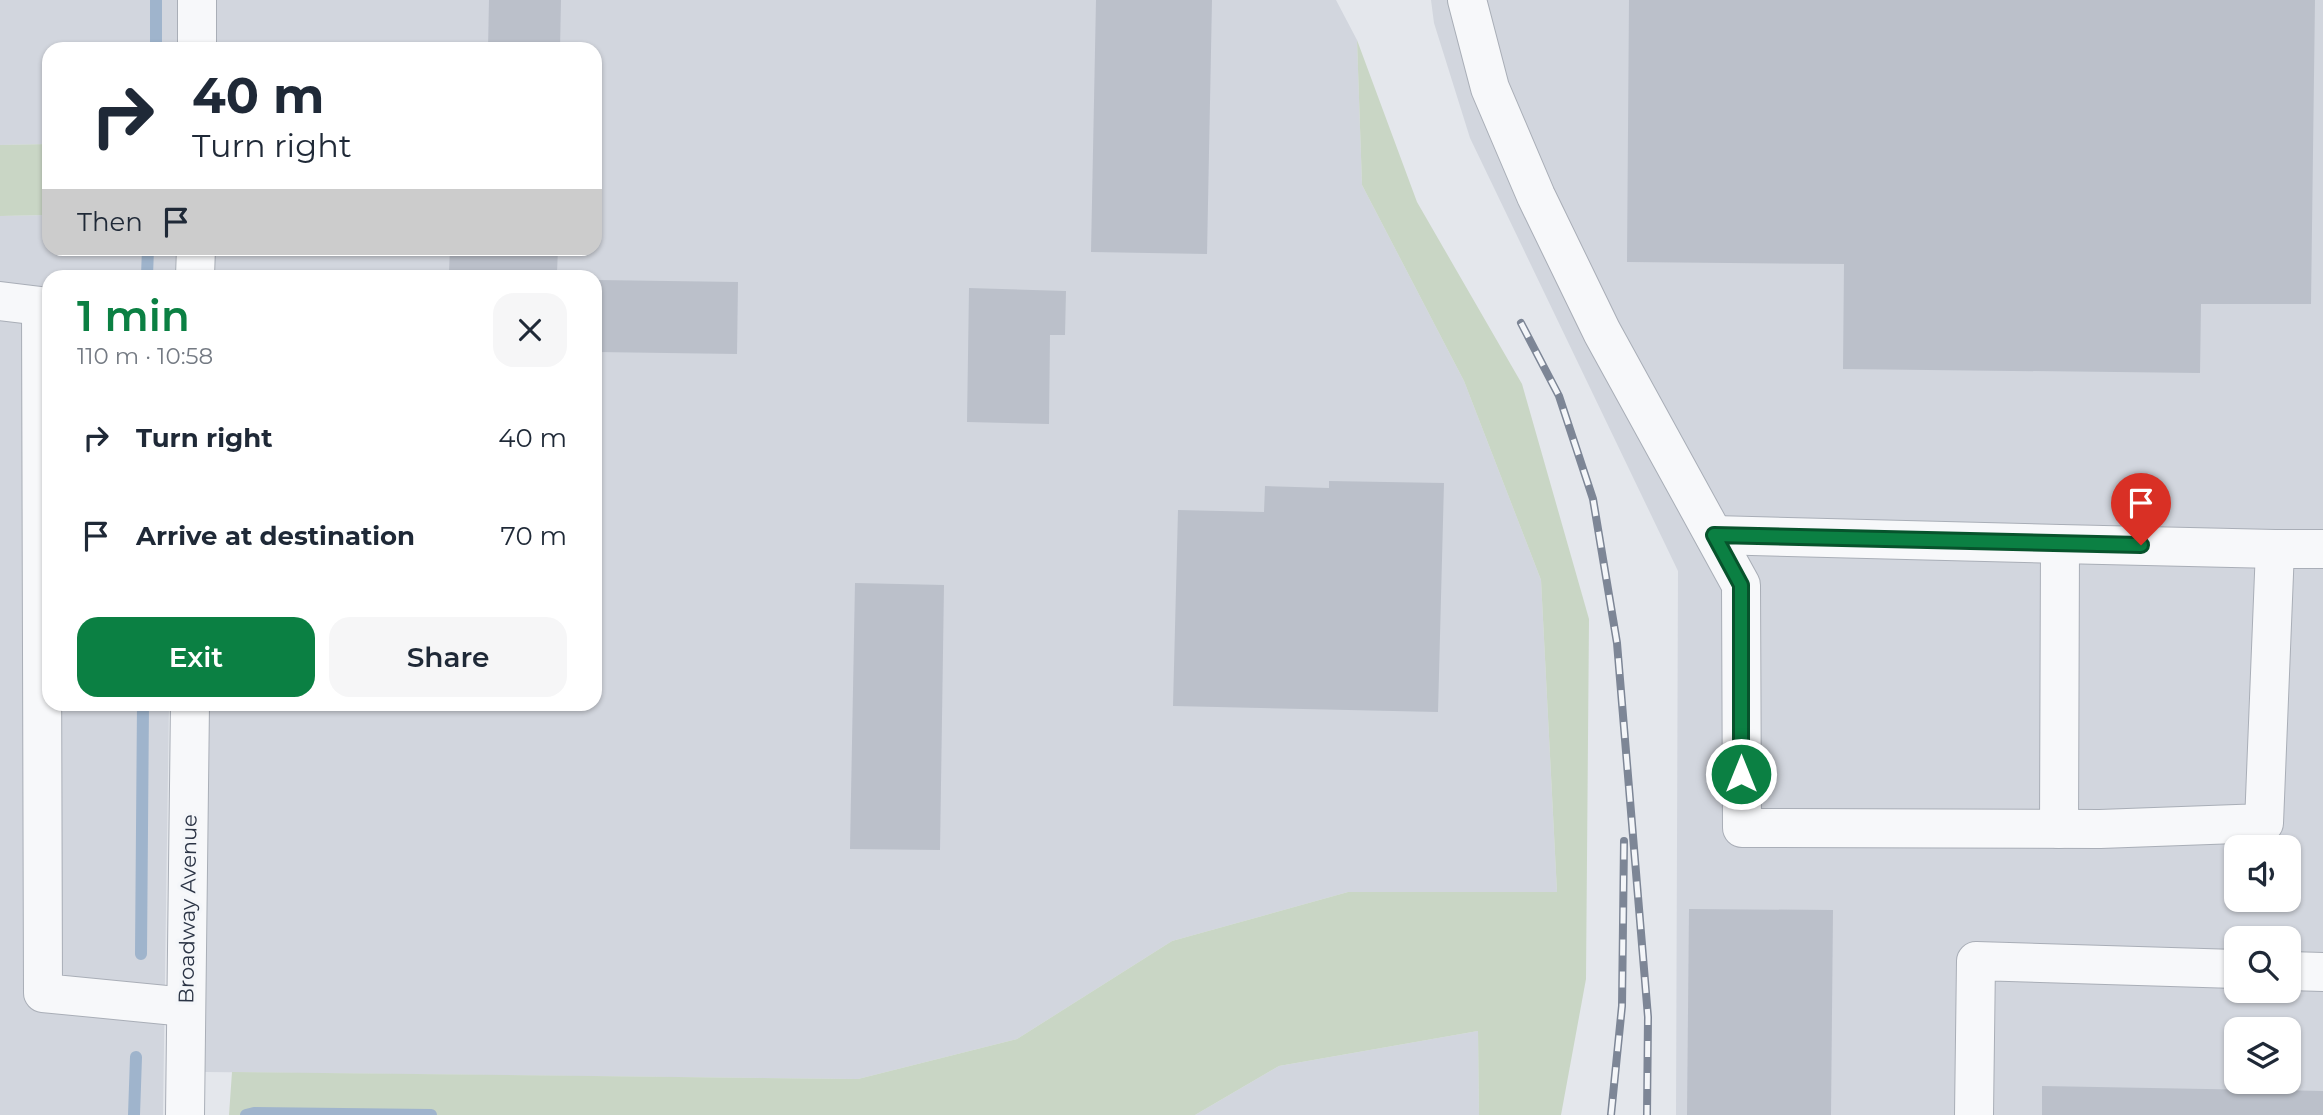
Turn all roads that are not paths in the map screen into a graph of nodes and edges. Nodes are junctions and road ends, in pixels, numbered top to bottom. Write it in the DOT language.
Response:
graph roads {
  1 [pos="197,0"];
  2 [pos="1467,0"];
  3 [pos="197,42"];
  4 [pos="0,301"];
  5 [pos="42,307"];
  6 [pos="1714,535"];
  7 [pos="2060,544"];
  8 [pos="2275,549"];
  9 [pos="2323,549"];
  10 [pos="44,711"];
  11 [pos="190,711"];
  12 [pos="2059,829"];
  13 [pos="2224,969"];
  14 [pos="2301,971"];
  15 [pos="2323,972"];
  16 [pos="186,1007"];
  17 [pos="185,1115"];
  18 [pos="1974,1115"];
  1 -- 3 [label="street"];
  2 -- 6 [label="street"];
  4 -- 5 [label="street"];
  6 -- 7 [label="street"];
  6 -- 12 [label="street"];
  7 -- 8 [label="street"];
  7 -- 12 [label="street"];
  8 -- 9 [label="street"];
  8 -- 12 [label="street"];
  10 -- 16 [label="street"];
  11 -- 16 [label="street, Broadway Avenue"];
  13 -- 18 [label="street"];
  14 -- 15 [label="street"];
  16 -- 17 [label="street, Broadway Avenue"];
}
